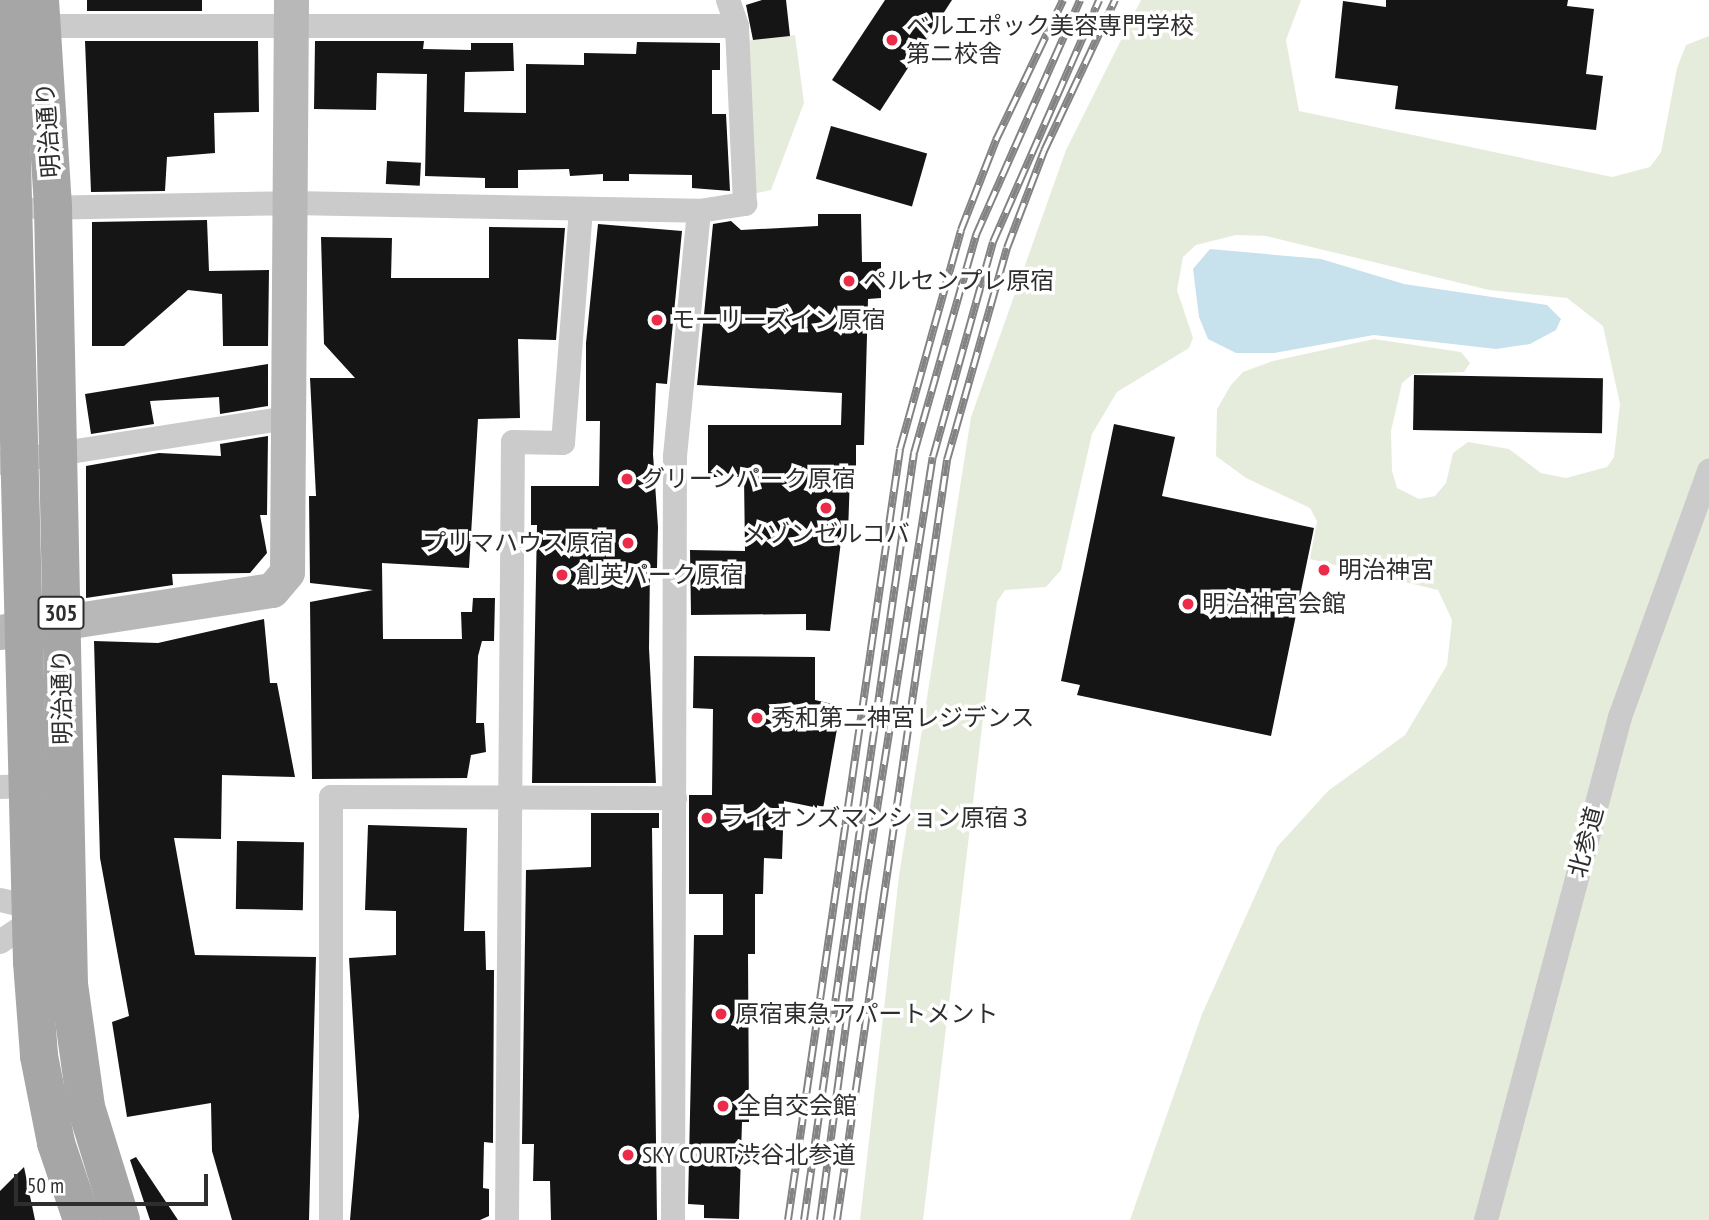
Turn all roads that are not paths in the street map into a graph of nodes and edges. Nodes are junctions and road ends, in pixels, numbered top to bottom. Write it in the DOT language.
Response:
graph roads {
  1 [pos="8,0"];
  2 [pos="728,0"];
  3 [pos="41,13"];
  4 [pos="291,15"];
  5 [pos="737,26"];
  6 [pos="292,204"];
  7 [pos="53,208"];
  8 [pos="7,209"];
  9 [pos="581,209"];
  10 [pos="699,211"];
  11 [pos="289,418"];
  12 [pos="26,459"];
  13 [pos="1709,471"];
  14 [pos="29,627"];
  15 [pos="14,787"];
  16 [pos="675,798"];
  17 [pos="511,799"];
  18 [pos="15,918"];
  19 [pos="82,1220"];
  20 [pos="121,1220"];
  21 [pos="331,1220"];
  22 [pos="507,1220"];
  23 [pos="673,1220"];
  24 [pos="1486,1220"];
  1 -- 8 [label="main road, 明治通り / 305"];
  2 -- 5 [label="street"];
  3 -- 4 [label="street"];
  3 -- 7 [label="main road, 明治通り / 305"];
  4 -- 5 [label="street"];
  4 -- 6 [label="street"];
  5 -- 10 [label="street"];
  6 -- 7 [label="street"];
  6 -- 9 [label="street"];
  6 -- 11 [label="street"];
  7 -- 8 [label="street"];
  7 -- 12 [label="main road, 明治通り / 305"];
  8 -- 12 [label="main road, 明治通り / 305"];
  9 -- 10 [label="street"];
  9 -- 17 [label="street"];
  10 -- 16 [label="street"];
  11 -- 12 [label="street"];
  11 -- 14 [label="street"];
  12 -- 14 [label="main road, 明治通り / 305"];
  13 -- 24 [label="street, 北参道"];
  14 -- 15 [label="main road, 明治通り / 305"];
  14 -- 20 [label="main road, 明治通り / 305"];
  15 -- 18 [label="main road, 明治通り / 305"];
  16 -- 17 [label="street"];
  16 -- 23 [label="street"];
  17 -- 21 [label="street"];
  17 -- 22 [label="street"];
  18 -- 19 [label="main road, 明治通り / 305"];
}
